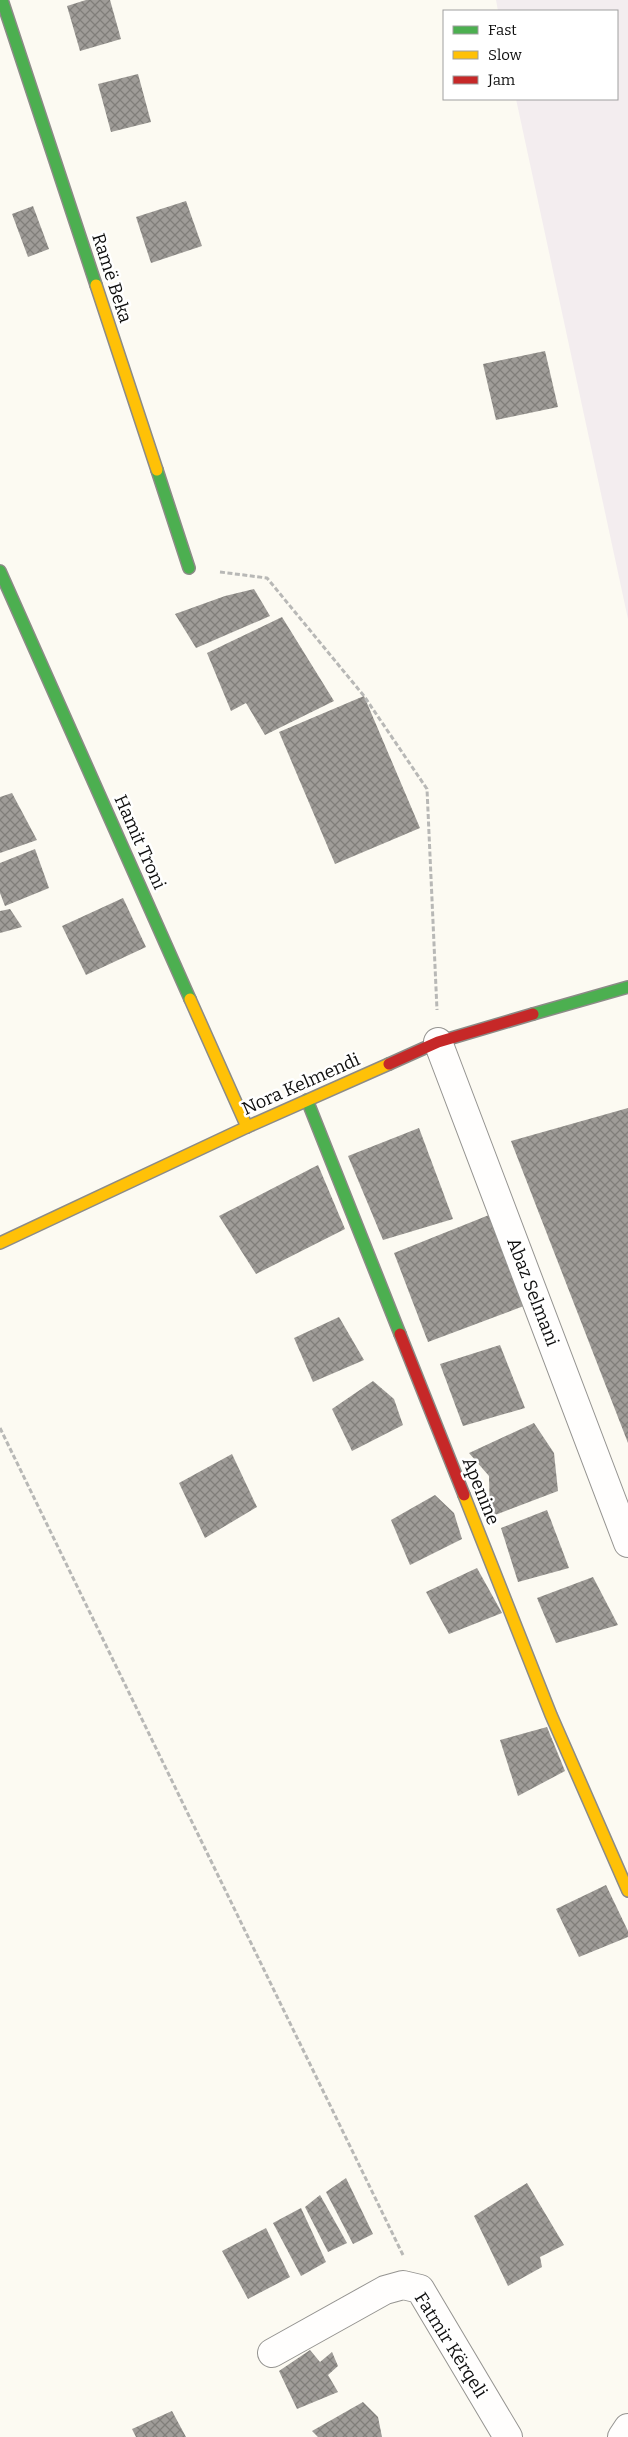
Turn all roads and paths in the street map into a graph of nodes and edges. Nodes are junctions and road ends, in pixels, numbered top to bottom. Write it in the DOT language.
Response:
graph roads {
  1 [pos="2,0"];
  2 [pos="189,568"];
  3 [pos="0,571"];
  4 [pos="628,987"];
  5 [pos="438,1042"];
  6 [pos="307,1100"];
  7 [pos="247,1127"];
  8 [pos="0,1243"];
  9 [pos="0,1428"];
  10 [pos="628,1543"];
  11 [pos="628,1891"];
  12 [pos="420,2289"];
  13 [pos="272,2353"];
  14 [pos="628,2428"];
  15 [pos="508,2437"];
  16 [pos="622,2437"];
  1 -- 2 [label="street, Ramë Beka"];
  2 -- 5 [label="path"];
  3 -- 7 [label="street, Hamit Troni"];
  4 -- 5 [label="street, Nora Kelmendi"];
  5 -- 6 [label="street, Nora Kelmendi"];
  5 -- 10 [label="street, Abaz Selmani"];
  6 -- 7 [label="street, Nora Kelmendi"];
  6 -- 11 [label="street, Apenine"];
  7 -- 8 [label="street, Nora Kelmendi"];
  9 -- 12 [label="path"];
  12 -- 13 [label="street, Fatmir Kërqeli"];
  12 -- 15 [label="street, Fatmir Kërqeli"];
  14 -- 16 [label="street"];
}
